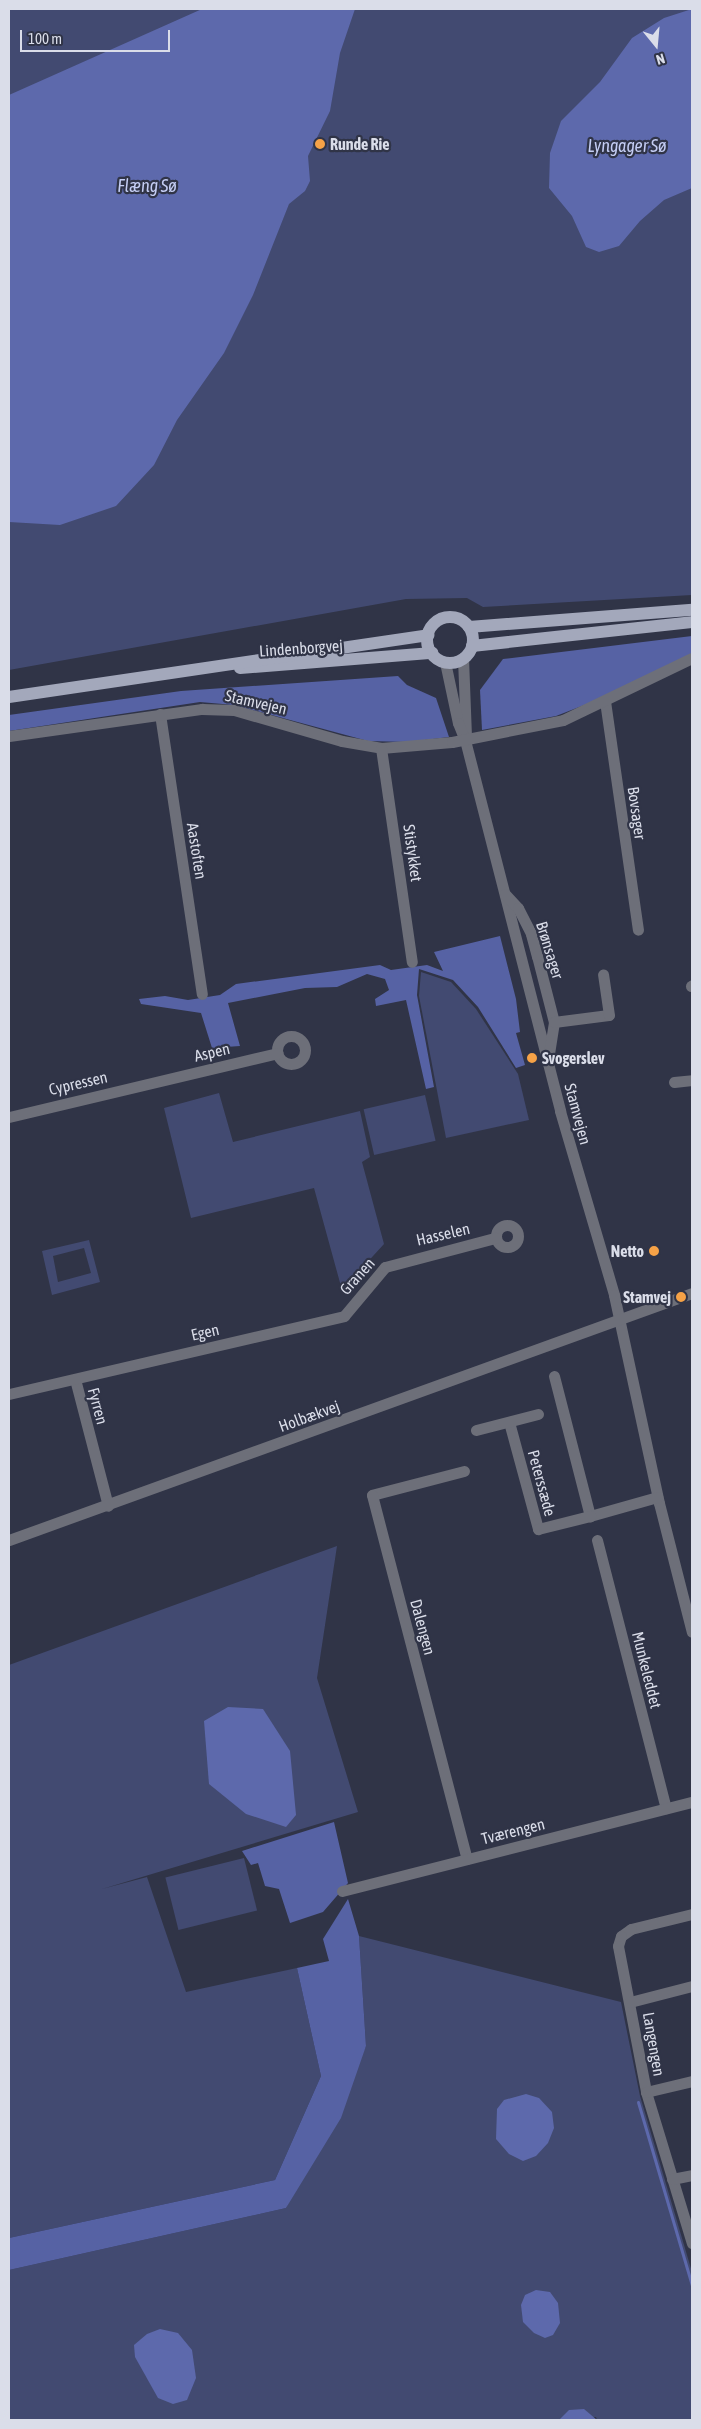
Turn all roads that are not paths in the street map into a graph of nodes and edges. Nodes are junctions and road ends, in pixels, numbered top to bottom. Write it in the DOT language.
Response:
graph roads {
  1 [pos="692,610"];
  2 [pos="692,622"];
  3 [pos="469,627"];
  4 [pos="428,635"];
  5 [pos="472,646"];
  6 [pos="432,653"];
  7 [pos="463,658"];
  8 [pos="692,658"];
  9 [pos="445,662"];
  10 [pos="173,673"];
  11 [pos="9,697"];
  12 [pos="605,701"];
  13 [pos="160,714"];
  14 [pos="9,736"];
  15 [pos="466,740"];
  16 [pos="381,748"];
  17 [pos="504,894"];
  18 [pos="638,930"];
  19 [pos="412,962"];
  20 [pos="603,974"];
  21 [pos="202,994"];
  22 [pos="554,1022"];
  23 [pos="277,1053"];
  24 [pos="547,1063"];
  25 [pos="692,1080"];
  26 [pos="155,1082"];
  27 [pos="674,1082"];
  28 [pos="9,1116"];
  29 [pos="496,1238"];
  30 [pos="398,1261"];
  31 [pos="692,1293"];
  32 [pos="344,1316"];
  33 [pos="619,1318"];
  34 [pos="554,1376"];
  35 [pos="75,1379"];
  36 [pos="9,1394"];
  37 [pos="538,1414"];
  38 [pos="509,1422"];
  39 [pos="476,1430"];
  40 [pos="464,1471"];
  41 [pos="658,1497"];
  42 [pos="108,1506"];
  43 [pos="590,1516"];
  44 [pos="9,1540"];
  45 [pos="597,1540"];
  46 [pos="692,1632"];
  47 [pos="692,1802"];
  48 [pos="666,1808"];
  49 [pos="467,1859"];
  50 [pos="342,1891"];
  51 [pos="692,1914"];
  52 [pos="692,1986"];
  53 [pos="630,2002"];
  54 [pos="692,2081"];
  55 [pos="646,2092"];
  56 [pos="692,2174"];
  57 [pos="672,2179"];
  58 [pos="692,2243"];
  1 -- 3 [label="main road"];
  2 -- 5 [label="main road"];
  3 -- 4 [label="main road"];
  3 -- 5 [label="main road"];
  4 -- 6 [label="main road"];
  4 -- 10 [label="main road, Lindenborgvej"];
  5 -- 7 [label="main road"];
  6 -- 9 [label="main road"];
  6 -- 10 [label="main road, Lindenborgvej"];
  7 -- 9 [label="main road"];
  7 -- 15 [label="street, Stamvejen"];
  8 -- 12 [label="street, Stamvejen"];
  9 -- 15 [label="street, Stamvejen"];
  10 -- 11 [label="main road, Lindenborgvej"];
  12 -- 15 [label="street, Stamvejen"];
  12 -- 18 [label="street, Bovsager"];
  13 -- 14 [label="street, Stamvejen"];
  13 -- 16 [label="street, Stamvejen"];
  13 -- 21 [label="street, Aastoften"];
  15 -- 16 [label="street, Stamvejen"];
  15 -- 17 [label="street, Stamvejen"];
  16 -- 19 [label="street, Stistykket"];
  17 -- 22 [label="street, Brønsager"];
  17 -- 24 [label="street, Stamvejen"];
  20 -- 22 [label="street"];
  22 -- 24 [label="street, Brønsager"];
  23 -- 26 [label="street, Aspen"];
  24 -- 33 [label="street, Stamvejen"];
  25 -- 27 [label="street"];
  26 -- 28 [label="street, Cypressen"];
  29 -- 30 [label="street, Hasselen"];
  30 -- 32 [label="street, Granen"];
  31 -- 33 [label="street, Holbækvej"];
  32 -- 35 [label="street, Egen"];
  33 -- 41 [label="street, Stamvejen"];
  33 -- 42 [label="street, Holbækvej"];
  34 -- 43 [label="street"];
  35 -- 36 [label="street, Fyrren"];
  35 -- 42 [label="street, Fyrren"];
  37 -- 38 [label="street"];
  38 -- 39 [label="street"];
  38 -- 43 [label="street, Peterssæde"];
  40 -- 49 [label="street, Dalengen"];
  41 -- 43 [label="street"];
  41 -- 46 [label="street, Stamvejen"];
  42 -- 44 [label="street, Holbækvej"];
  45 -- 48 [label="street, Munkeleddet"];
  47 -- 48 [label="street, Tværengen"];
  48 -- 49 [label="street, Tværengen"];
  49 -- 50 [label="street, Tværengen"];
  51 -- 53 [label="street, Langengen"];
  52 -- 53 [label="street, Langengen"];
  53 -- 55 [label="street, Langengen"];
  54 -- 55 [label="street, Langengen"];
  55 -- 57 [label="street, Langengen"];
  56 -- 57 [label="street"];
  57 -- 58 [label="street, Langengen"];
}
